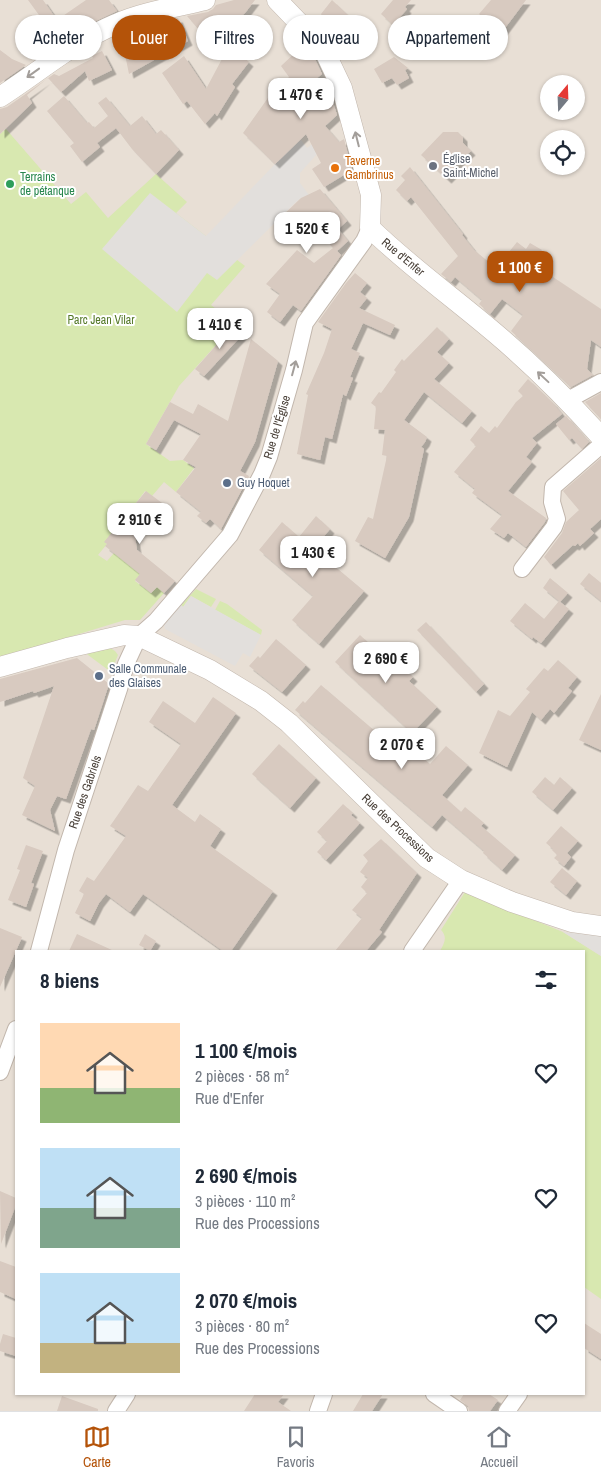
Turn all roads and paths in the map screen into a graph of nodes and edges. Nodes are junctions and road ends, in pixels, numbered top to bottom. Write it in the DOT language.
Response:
graph roads {
  1 [pos="205,0"];
  2 [pos="277,0"];
  3 [pos="0,97"];
  4 [pos="370,228"];
  5 [pos="601,382"];
  6 [pos="568,400"];
  7 [pos="601,437"];
  8 [pos="601,445"];
  9 [pos="522,569"];
  10 [pos="140,636"];
  11 [pos="0,667"];
  12 [pos="461,880"];
  13 [pos="601,926"];
  14 [pos="39,950"];
  15 [pos="413,950"];
  16 [pos="15,1032"];
  17 [pos="0,1072"];
  18 [pos="126,1395"];
  19 [pos="324,1395"];
  20 [pos="436,1395"];
  21 [pos="518,1395"];
  22 [pos="116,1411"];
  23 [pos="318,1411"];
  24 [pos="460,1411"];
  25 [pos="507,1411"];
  1 -- 3 [label="street, one-way"];
  4 -- 2 [label="street, Rue d'Enfer, one-way"];
  6 -- 4 [label="street, Rue d'Enfer, one-way"];
  10 -- 4 [label="street, Rue de l'Église, one-way"];
  5 -- 6 [label="street"];
  6 -- 7 [label="street, Rue d'Enfer"];
  8 -- 9 [label="street"];
  10 -- 11 [label="street, Rue des Processions"];
  10 -- 12 [label="street, Rue des Processions"];
  10 -- 14 [label="street, Rue des Gabriels"];
  12 -- 13 [label="street, Rue des Processions"];
  12 -- 15 [label="street"];
  16 -- 17 [label="street"];
  18 -- 22 [label="street"];
  19 -- 23 [label="street"];
  20 -- 24 [label="street"];
  21 -- 25 [label="street"];
}
